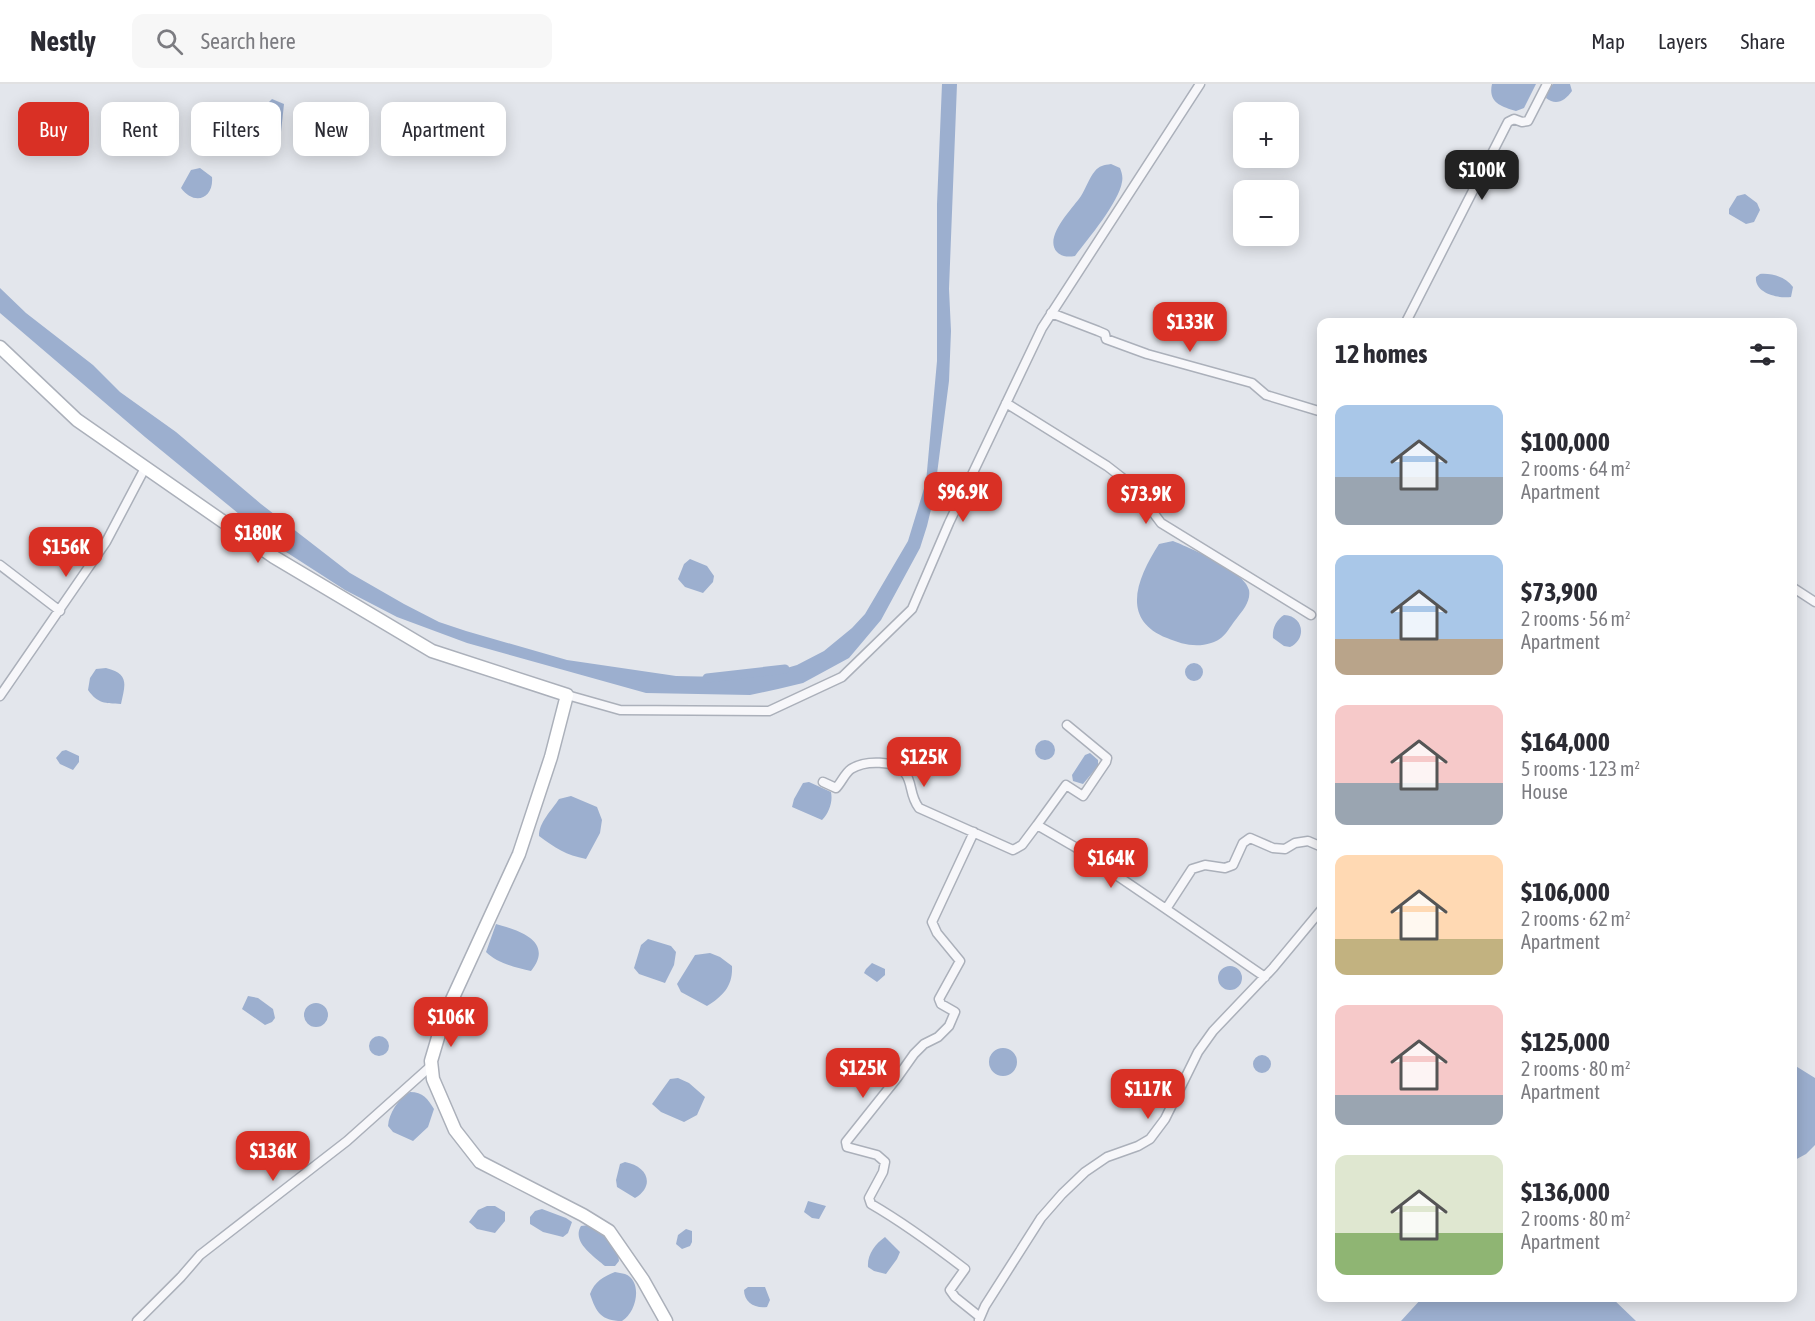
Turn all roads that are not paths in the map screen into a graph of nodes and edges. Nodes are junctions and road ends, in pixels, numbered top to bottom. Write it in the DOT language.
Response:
graph roads {
  1 [pos="1200,84"];
  2 [pos="1547,84"];
  3 [pos="1051,313"];
  4 [pos="1408,318"];
  5 [pos="0,347"];
  6 [pos="1006,403"];
  7 [pos="1317,410"];
  8 [pos="145,468"];
  9 [pos="0,565"];
  10 [pos="1797,590"];
  11 [pos="1815,602"];
  12 [pos="60,610"];
  13 [pos="1311,615"];
  14 [pos="567,695"];
  15 [pos="0,696"];
  16 [pos="1067,725"];
  17 [pos="823,782"];
  18 [pos="1037,825"];
  19 [pos="974,832"];
  20 [pos="1317,846"];
  21 [pos="1166,909"];
  22 [pos="1317,915"];
  23 [pos="1265,977"];
  24 [pos="432,1065"];
  25 [pos="979,1319"];
  26 [pos="137,1321"];
  27 [pos="666,1321"];
  1 -- 3 [label="street"];
  2 -- 4 [label="street"];
  3 -- 6 [label="street"];
  3 -- 7 [label="street"];
  5 -- 8 [label="main road"];
  6 -- 13 [label="street"];
  6 -- 14 [label="street"];
  8 -- 12 [label="street"];
  8 -- 14 [label="main road"];
  9 -- 12 [label="street"];
  10 -- 11 [label="street"];
  12 -- 15 [label="street"];
  14 -- 24 [label="main road"];
  16 -- 18 [label="street"];
  17 -- 19 [label="street"];
  18 -- 19 [label="street"];
  18 -- 21 [label="street"];
  19 -- 25 [label="street"];
  20 -- 21 [label="street"];
  21 -- 23 [label="street"];
  22 -- 23 [label="street"];
  23 -- 25 [label="street"];
  24 -- 26 [label="street"];
  24 -- 27 [label="main road"];
}
